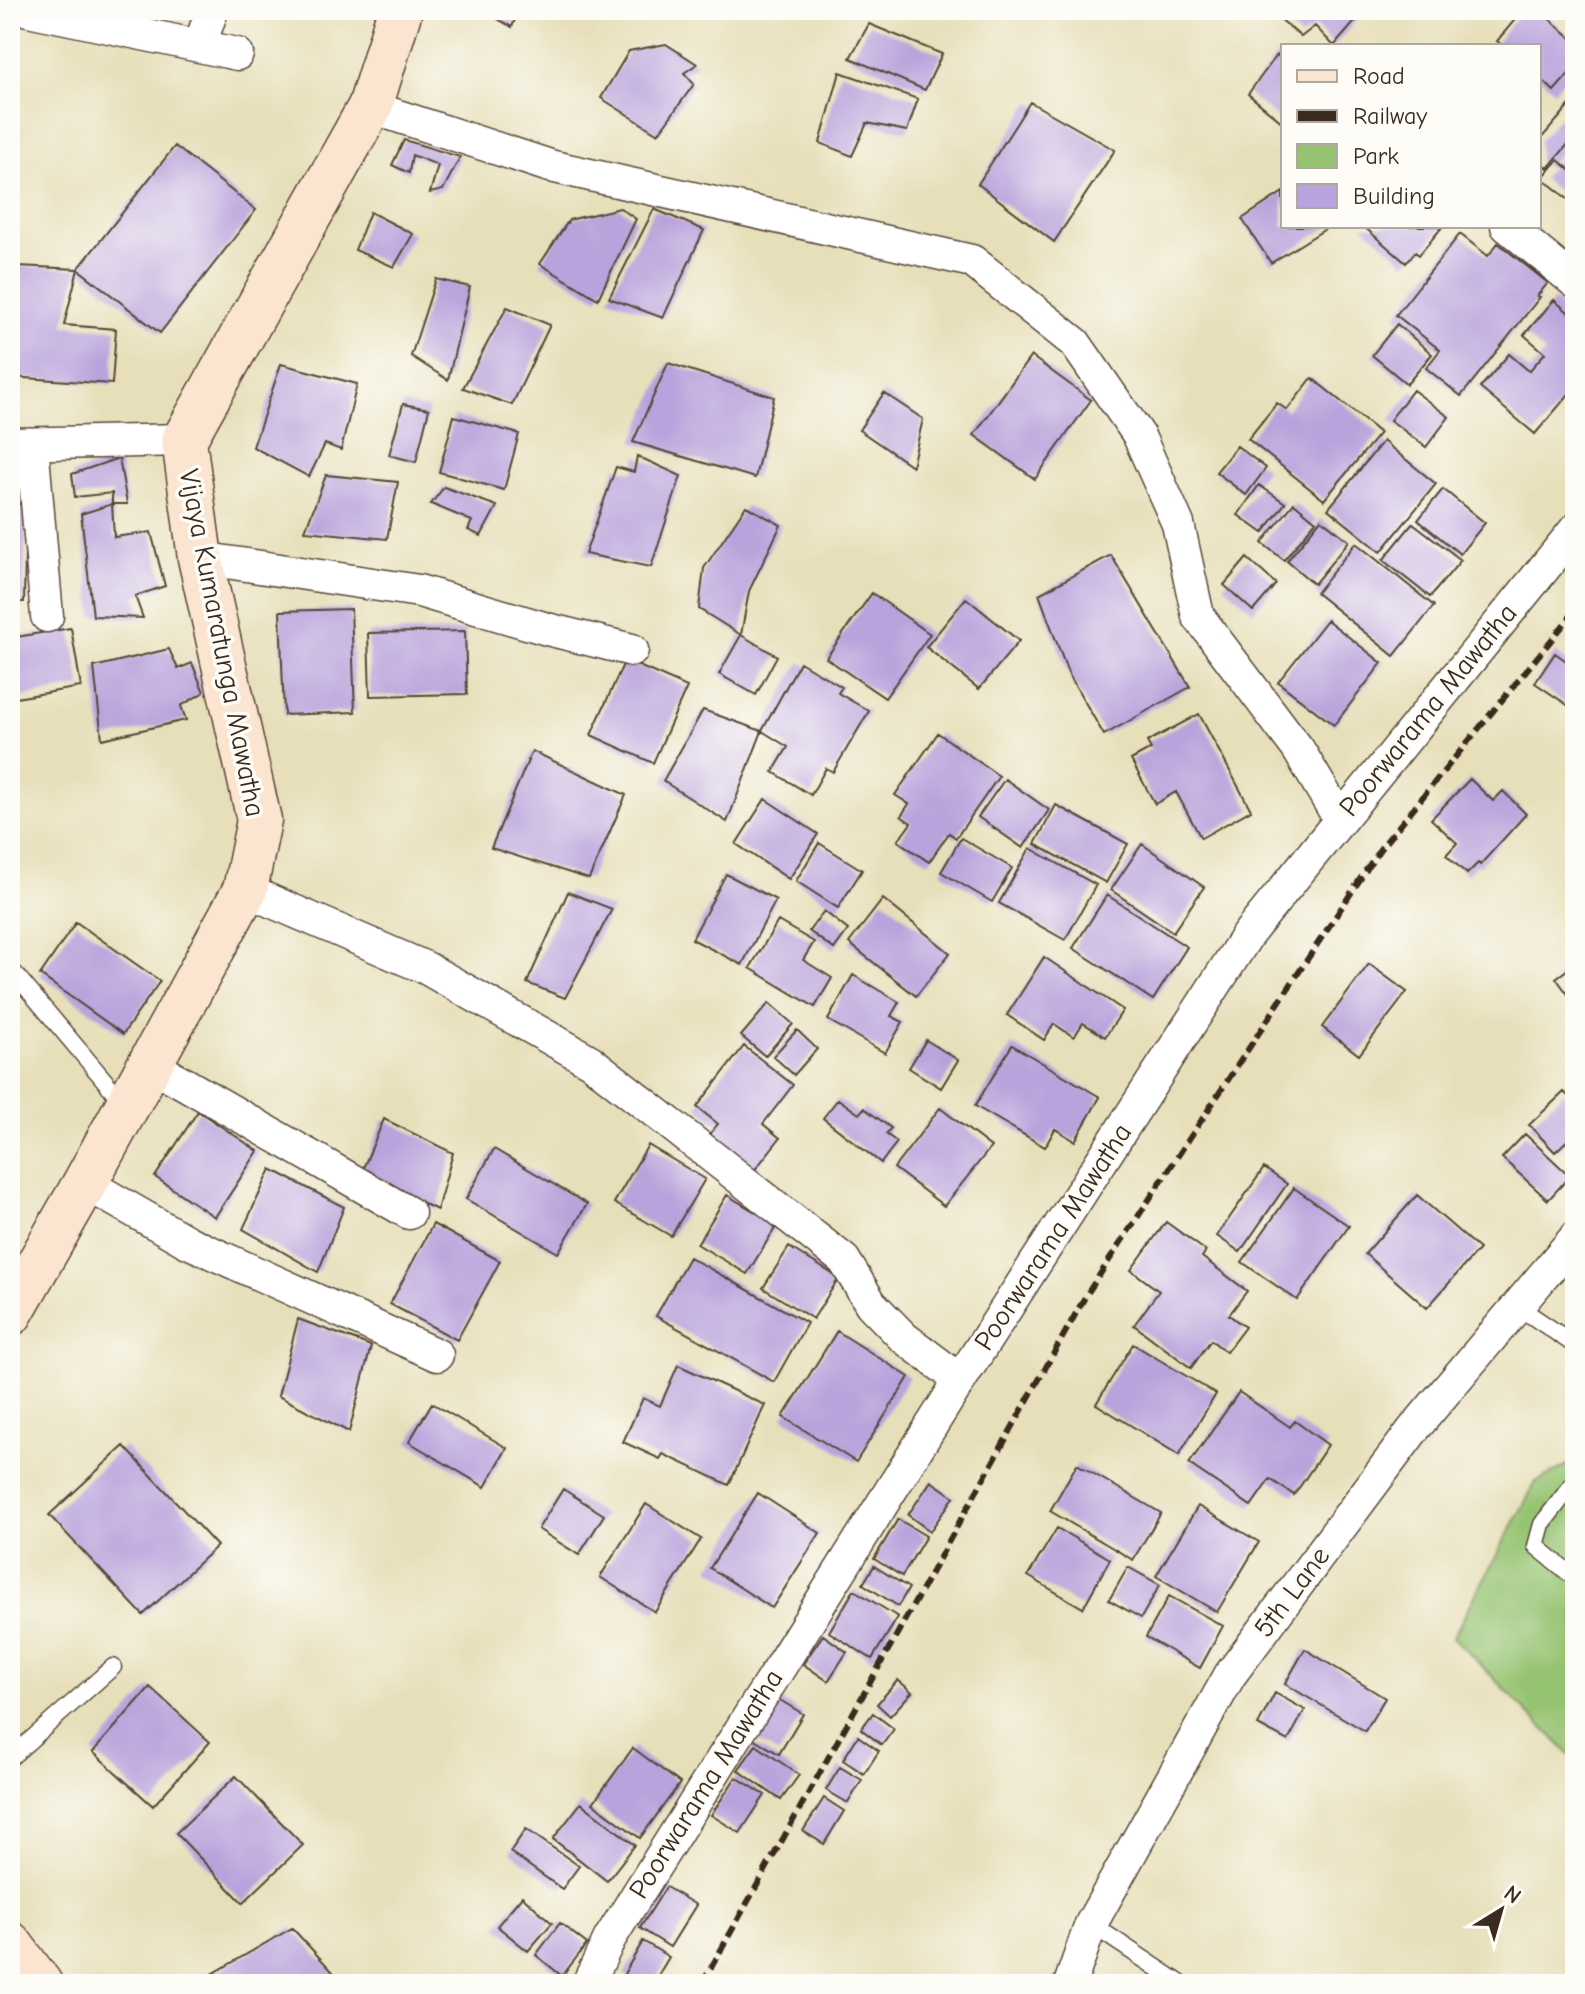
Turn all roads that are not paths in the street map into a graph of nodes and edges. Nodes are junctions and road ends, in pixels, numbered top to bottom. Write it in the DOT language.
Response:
graph roads {
  1 [pos="28,10"];
  2 [pos="212,10"];
  3 [pos="400,10"];
  4 [pos="200,45"];
  5 [pos="237,54"];
  6 [pos="370,107"];
  7 [pos="1509,228"];
  8 [pos="1575,282"];
  9 [pos="184,440"];
  10 [pos="21,444"];
  11 [pos="1575,530"];
  12 [pos="200,558"];
  13 [pos="47,616"];
  14 [pos="632,650"];
  15 [pos="1339,818"];
  16 [pos="245,890"];
  17 [pos="10,968"];
  18 [pos="150,1064"];
  19 [pos="127,1107"];
  20 [pos="85,1183"];
  21 [pos="409,1213"];
  22 [pos="1575,1238"];
  23 [pos="1517,1306"];
  24 [pos="10,1314"];
  25 [pos="1575,1345"];
  26 [pos="437,1355"];
  27 [pos="960,1380"];
  28 [pos="1575,1481"];
  29 [pos="1575,1578"];
  30 [pos="113,1667"];
  31 [pos="10,1758"];
  32 [pos="1091,1924"];
  33 [pos="10,1944"];
  34 [pos="40,1984"];
  35 [pos="588,1984"];
  36 [pos="1070,1984"];
  37 [pos="1181,1984"];
  1 -- 4 [label="street"];
  2 -- 4 [label="street"];
  3 -- 6 [label="main road, Vijaya Kumaratunga Mawatha"];
  4 -- 5 [label="street"];
  6 -- 9 [label="main road, Vijaya Kumaratunga Mawatha"];
  6 -- 15 [label="street"];
  7 -- 8 [label="street"];
  9 -- 10 [label="street"];
  9 -- 12 [label="main road, Vijaya Kumaratunga Mawatha"];
  10 -- 13 [label="street"];
  11 -- 15 [label="street, Poorwarama Mawatha"];
  12 -- 14 [label="street"];
  12 -- 16 [label="main road, Vijaya Kumaratunga Mawatha"];
  15 -- 27 [label="street, Poorwarama Mawatha"];
  16 -- 18 [label="main road, Vijaya Kumaratunga Mawatha"];
  16 -- 27 [label="street"];
  17 -- 19 [label="lane"];
  18 -- 19 [label="main road, Vijaya Kumaratunga Mawatha"];
  18 -- 21 [label="street"];
  19 -- 20 [label="main road, Vijaya Kumaratunga Mawatha"];
  20 -- 24 [label="main road, Vijaya Kumaratunga Mawatha"];
  20 -- 26 [label="street"];
  22 -- 23 [label="street, 5th Lane"];
  23 -- 25 [label="lane"];
  23 -- 32 [label="street, 5th Lane"];
  27 -- 35 [label="street, Poorwarama Mawatha"];
  28 -- 29 [label="lane"];
  30 -- 31 [label="lane"];
  32 -- 36 [label="street, 5th Lane"];
  32 -- 37 [label="lane"];
  33 -- 34 [label="main road"];
}
